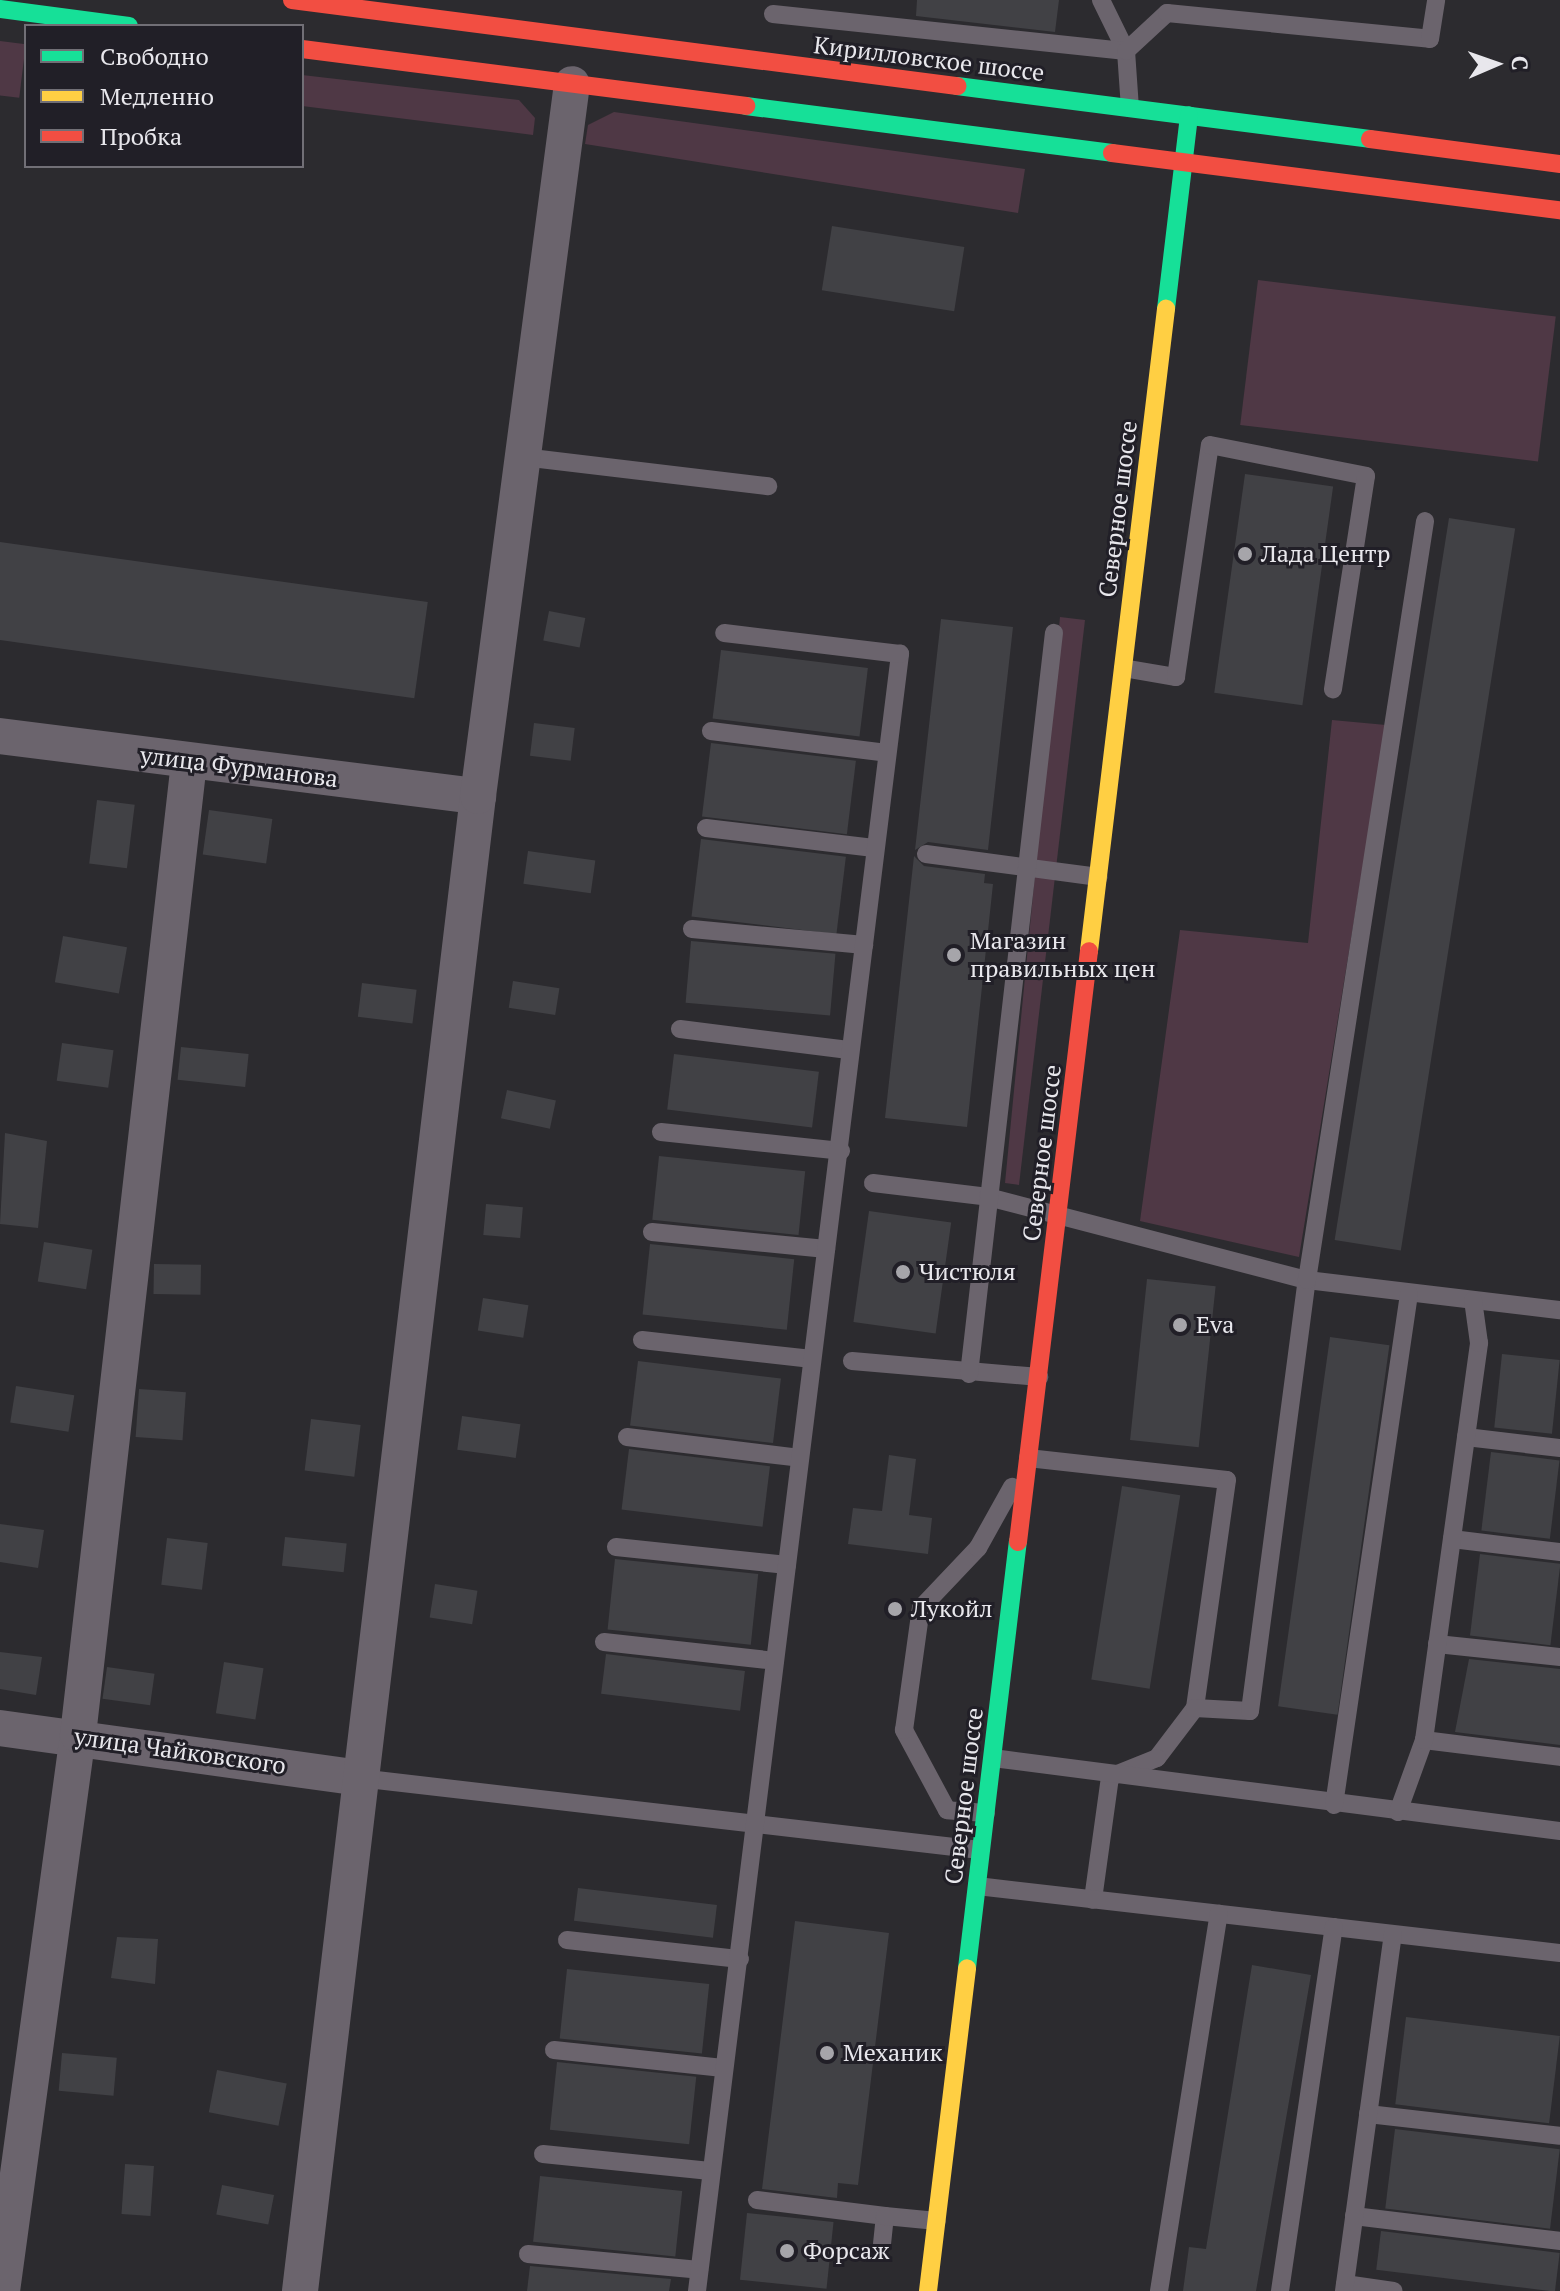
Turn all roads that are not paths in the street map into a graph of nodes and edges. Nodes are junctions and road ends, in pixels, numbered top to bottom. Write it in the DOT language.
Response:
graph roads {
  1 [pos="292,0"];
  2 [pos="1101,0"];
  3 [pos="1436,0"];
  4 [pos="1164,7"];
  5 [pos="0,9"];
  6 [pos="773,14"];
  7 [pos="114,24"];
  8 [pos="304,49"];
  9 [pos="1126,51"];
  10 [pos="572,84"];
  11 [pos="1130,108"];
  12 [pos="1189,115"];
  13 [pos="1184,161"];
  14 [pos="1560,164"];
  15 [pos="1560,210"];
  16 [pos="523,457"];
  17 [pos="768,486"];
  18 [pos="1425,521"];
  19 [pos="724,633"];
  20 [pos="1054,633"];
  21 [pos="1123,668"];
  22 [pos="1333,689"];
  23 [pos="711,731"];
  24 [pos="0,736"];
  25 [pos="887,753"];
  26 [pos="189,762"];
  27 [pos="478,796"];
  28 [pos="706,828"];
  29 [pos="874,848"];
  30 [pos="926,854"];
  31 [pos="1027,868"];
  32 [pos="1098,877"];
  33 [pos="692,929"];
  34 [pos="864,945"];
  35 [pos="680,1029"];
  36 [pos="849,1050"];
  37 [pos="661,1132"];
  38 [pos="841,1151"];
  39 [pos="873,1183"];
  40 [pos="988,1197"];
  41 [pos="1059,1215"];
  42 [pos="652,1232"];
  43 [pos="826,1249"];
  44 [pos="1307,1280"];
  45 [pos="1409,1294"];
  46 [pos="1473,1300"];
  47 [pos="1560,1310"];
  48 [pos="642,1340"];
  49 [pos="812,1359"];
  50 [pos="852,1361"];
  51 [pos="969,1374"];
  52 [pos="1039,1377"];
  53 [pos="627,1437"];
  54 [pos="1466,1437"];
  55 [pos="1560,1448"];
  56 [pos="1029,1456"];
  57 [pos="800,1458"];
  58 [pos="1452,1539"];
  59 [pos="616,1547"];
  60 [pos="1560,1552"];
  61 [pos="787,1565"];
  62 [pos="604,1642"];
  63 [pos="1437,1644"];
  64 [pos="1560,1657"];
  65 [pos="775,1661"];
  66 [pos="1195,1708"];
  67 [pos="0,1728"];
  68 [pos="78,1735"];
  69 [pos="1424,1740"];
  70 [pos="1560,1757"];
  71 [pos="993,1758"];
  72 [pos="1110,1777"];
  73 [pos="359,1778"];
  74 [pos="1334,1805"];
  75 [pos="1398,1812"];
  76 [pos="986,1813"];
  77 [pos="755,1825"];
  78 [pos="1560,1831"];
  79 [pos="982,1850"];
  80 [pos="977,1886"];
  81 [pos="1093,1900"];
  82 [pos="1219,1914"];
  83 [pos="1334,1927"];
  84 [pos="1393,1934"];
  85 [pos="567,1940"];
  86 [pos="1560,1953"];
  87 [pos="740,1959"];
  88 [pos="554,2050"];
  89 [pos="723,2068"];
  90 [pos="1368,2114"];
  91 [pos="1560,2136"];
  92 [pos="543,2154"];
  93 [pos="710,2171"];
  94 [pos="757,2200"];
  95 [pos="885,2216"];
  96 [pos="1354,2216"];
  97 [pos="937,2221"];
  98 [pos="1560,2241"];
  99 [pos="882,2244"];
  100 [pos="528,2254"];
  101 [pos="699,2270"];
  102 [pos="1344,2288"];
  103 [pos="2,2291"];
  104 [pos="300,2291"];
  105 [pos="697,2291"];
  106 [pos="928,2291"];
  107 [pos="1159,2291"];
  108 [pos="1280,2291"];
  109 [pos="1394,2291"];
  1 -- 11 [label="main road, Кирилловское шоссе"];
  2 -- 9 [label="lane"];
  3 -- 4 [label="lane"];
  4 -- 9 [label="lane"];
  5 -- 7 [label="main road"];
  6 -- 9 [label="lane"];
  8 -- 10 [label="main road"];
  9 -- 11 [label="lane"];
  10 -- 13 [label="main road"];
  10 -- 16 [label="street"];
  11 -- 12 [label="main road, Кирилловское шоссе"];
  12 -- 13 [label="main road, Северное шоссе"];
  12 -- 14 [label="main road, Кирилловское шоссе"];
  13 -- 15 [label="main road"];
  13 -- 21 [label="main road, Северное шоссе"];
  16 -- 17 [label="lane"];
  16 -- 27 [label="street"];
  18 -- 44 [label="lane"];
  19 -- 25 [label="lane"];
  20 -- 31 [label="lane"];
  21 -- 22 [label="lane"];
  21 -- 32 [label="main road, Северное шоссе"];
  23 -- 25 [label="lane"];
  24 -- 26 [label="street, улица Фурманова"];
  25 -- 29 [label="lane"];
  26 -- 27 [label="street, улица Фурманова"];
  26 -- 68 [label="street"];
  27 -- 73 [label="street"];
  28 -- 29 [label="lane"];
  29 -- 34 [label="lane"];
  30 -- 31 [label="lane"];
  31 -- 32 [label="lane"];
  31 -- 40 [label="lane"];
  32 -- 41 [label="main road, Северное шоссе"];
  33 -- 34 [label="lane"];
  34 -- 36 [label="lane"];
  35 -- 36 [label="lane"];
  36 -- 38 [label="lane"];
  37 -- 38 [label="lane"];
  38 -- 43 [label="lane"];
  39 -- 40 [label="lane"];
  40 -- 41 [label="lane"];
  40 -- 51 [label="lane"];
  41 -- 44 [label="lane"];
  41 -- 52 [label="main road, Северное шоссе"];
  42 -- 43 [label="lane"];
  43 -- 49 [label="lane"];
  44 -- 45 [label="lane"];
  44 -- 66 [label="lane"];
  45 -- 46 [label="lane"];
  45 -- 74 [label="lane"];
  46 -- 47 [label="lane"];
  46 -- 54 [label="lane"];
  48 -- 49 [label="lane"];
  49 -- 57 [label="lane"];
  50 -- 51 [label="lane"];
  51 -- 52 [label="lane"];
  52 -- 56 [label="main road, Северное шоссе"];
  53 -- 57 [label="lane"];
  54 -- 55 [label="lane"];
  54 -- 58 [label="lane"];
  56 -- 66 [label="lane"];
  56 -- 71 [label="main road, Северное шоссе"];
  56 -- 76 [label="lane"];
  57 -- 61 [label="lane"];
  58 -- 60 [label="lane"];
  58 -- 63 [label="lane"];
  59 -- 61 [label="lane"];
  61 -- 65 [label="lane"];
  62 -- 65 [label="lane"];
  63 -- 64 [label="lane"];
  63 -- 69 [label="lane"];
  65 -- 77 [label="lane"];
  66 -- 72 [label="lane"];
  67 -- 68 [label="street, улица Чайковского"];
  68 -- 73 [label="street, улица Чайковского"];
  68 -- 103 [label="street"];
  69 -- 70 [label="lane"];
  69 -- 75 [label="lane"];
  71 -- 72 [label="lane"];
  71 -- 76 [label="main road, Северное шоссе"];
  72 -- 74 [label="lane"];
  72 -- 81 [label="lane"];
  73 -- 77 [label="lane"];
  73 -- 104 [label="street"];
  74 -- 75 [label="lane"];
  75 -- 78 [label="lane"];
  76 -- 79 [label="main road, Северное шоссе"];
  77 -- 79 [label="lane"];
  77 -- 87 [label="lane"];
  79 -- 80 [label="main road, Северное шоссе"];
  80 -- 81 [label="lane"];
  80 -- 97 [label="main road, Северное шоссе"];
  81 -- 82 [label="lane"];
  82 -- 83 [label="lane"];
  82 -- 107 [label="lane"];
  83 -- 84 [label="lane"];
  83 -- 108 [label="lane"];
  84 -- 86 [label="lane"];
  84 -- 90 [label="lane"];
  85 -- 87 [label="lane"];
  87 -- 89 [label="lane"];
  88 -- 89 [label="lane"];
  89 -- 93 [label="lane"];
  90 -- 91 [label="lane"];
  90 -- 96 [label="lane"];
  92 -- 93 [label="lane"];
  93 -- 101 [label="lane"];
  94 -- 95 [label="lane"];
  95 -- 97 [label="lane"];
  95 -- 99 [label="lane"];
  96 -- 98 [label="lane"];
  96 -- 102 [label="lane"];
  97 -- 106 [label="main road, Северное шоссе"];
  100 -- 101 [label="lane"];
  101 -- 105 [label="lane"];
  102 -- 109 [label="lane"];
}
